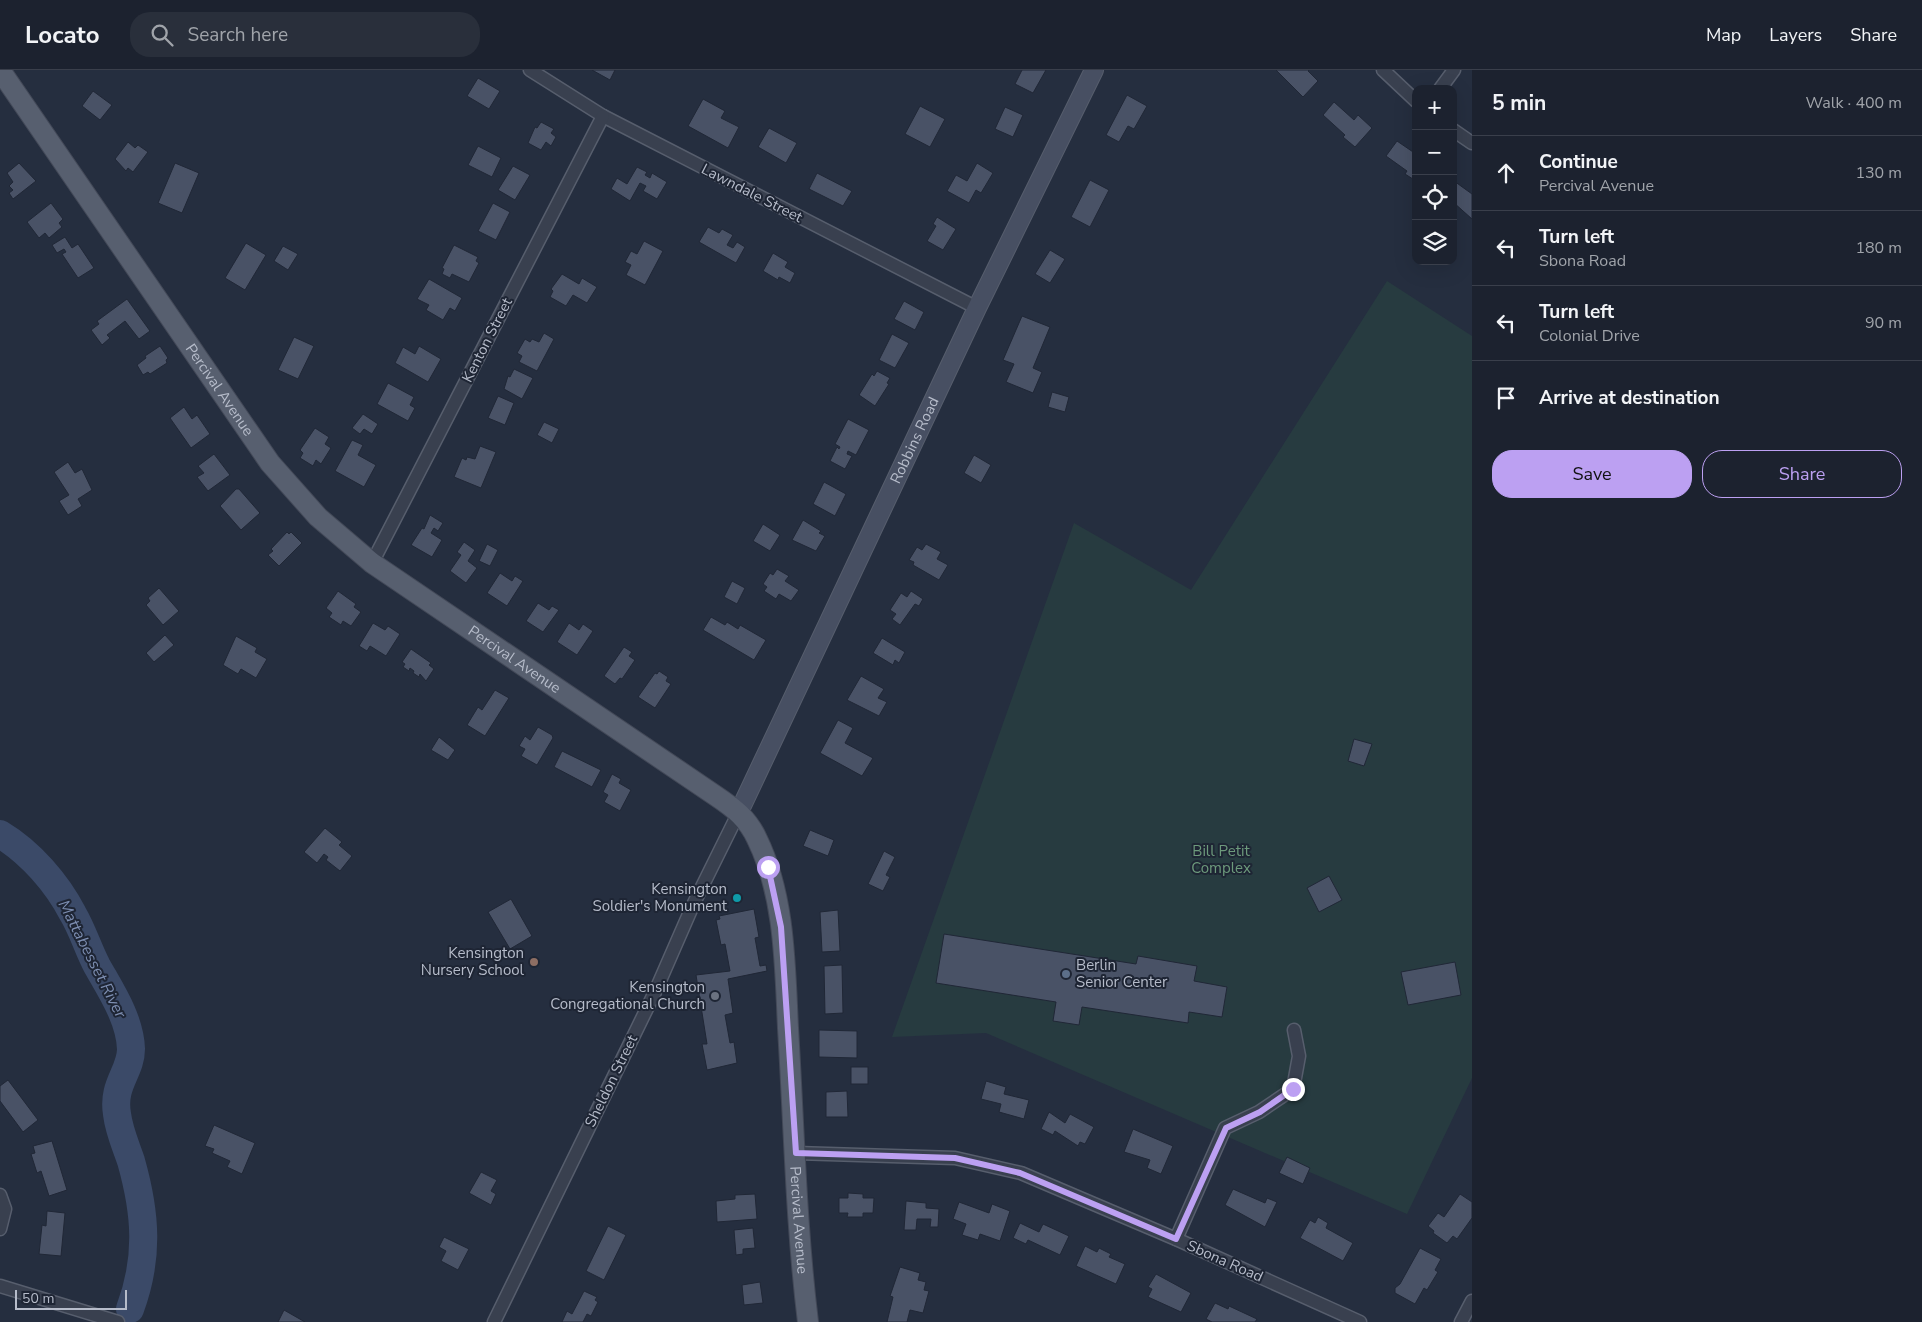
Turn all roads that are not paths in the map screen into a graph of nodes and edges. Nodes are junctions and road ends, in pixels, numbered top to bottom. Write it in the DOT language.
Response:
graph roads {
  1 [pos="0,70"];
  2 [pos="530,70"];
  3 [pos="1094,70"];
  4 [pos="1383,70"];
  5 [pos="1454,70"];
  6 [pos="1443,85"];
  7 [pos="1412,97"];
  8 [pos="603,116"];
  9 [pos="1457,133"];
  10 [pos="1472,143"];
  11 [pos="977,308"];
  12 [pos="372,564"];
  13 [pos="739,812"];
  14 [pos="1294,1030"];
  15 [pos="796,1153"];
  16 [pos="0,1195"];
  17 [pos="0,1229"];
  18 [pos="1176,1239"];
  19 [pos="0,1286"];
  20 [pos="1472,1301"];
  21 [pos="118,1322"];
  22 [pos="494,1322"];
  23 [pos="808,1322"];
  24 [pos="1360,1322"];
  25 [pos="1461,1322"];
  1 -- 12 [label="main road, Percival Avenue"];
  2 -- 8 [label="street, Lawndale Street"];
  3 -- 11 [label="street, Robbins Road"];
  4 -- 7 [label="street"];
  5 -- 6 [label="street"];
  8 -- 11 [label="street, Lawndale Street"];
  8 -- 12 [label="street, Kenton Street"];
  9 -- 10 [label="street"];
  11 -- 13 [label="street, Robbins Road"];
  12 -- 13 [label="main road, Percival Avenue"];
  13 -- 15 [label="main road, Percival Avenue"];
  13 -- 22 [label="street, Sheldon Street"];
  14 -- 18 [label="street"];
  15 -- 18 [label="street, Sbona Road"];
  15 -- 23 [label="main road, Percival Avenue"];
  16 -- 17 [label="street"];
  18 -- 24 [label="street, Sbona Road"];
  19 -- 21 [label="street"];
  20 -- 25 [label="street"];
}
